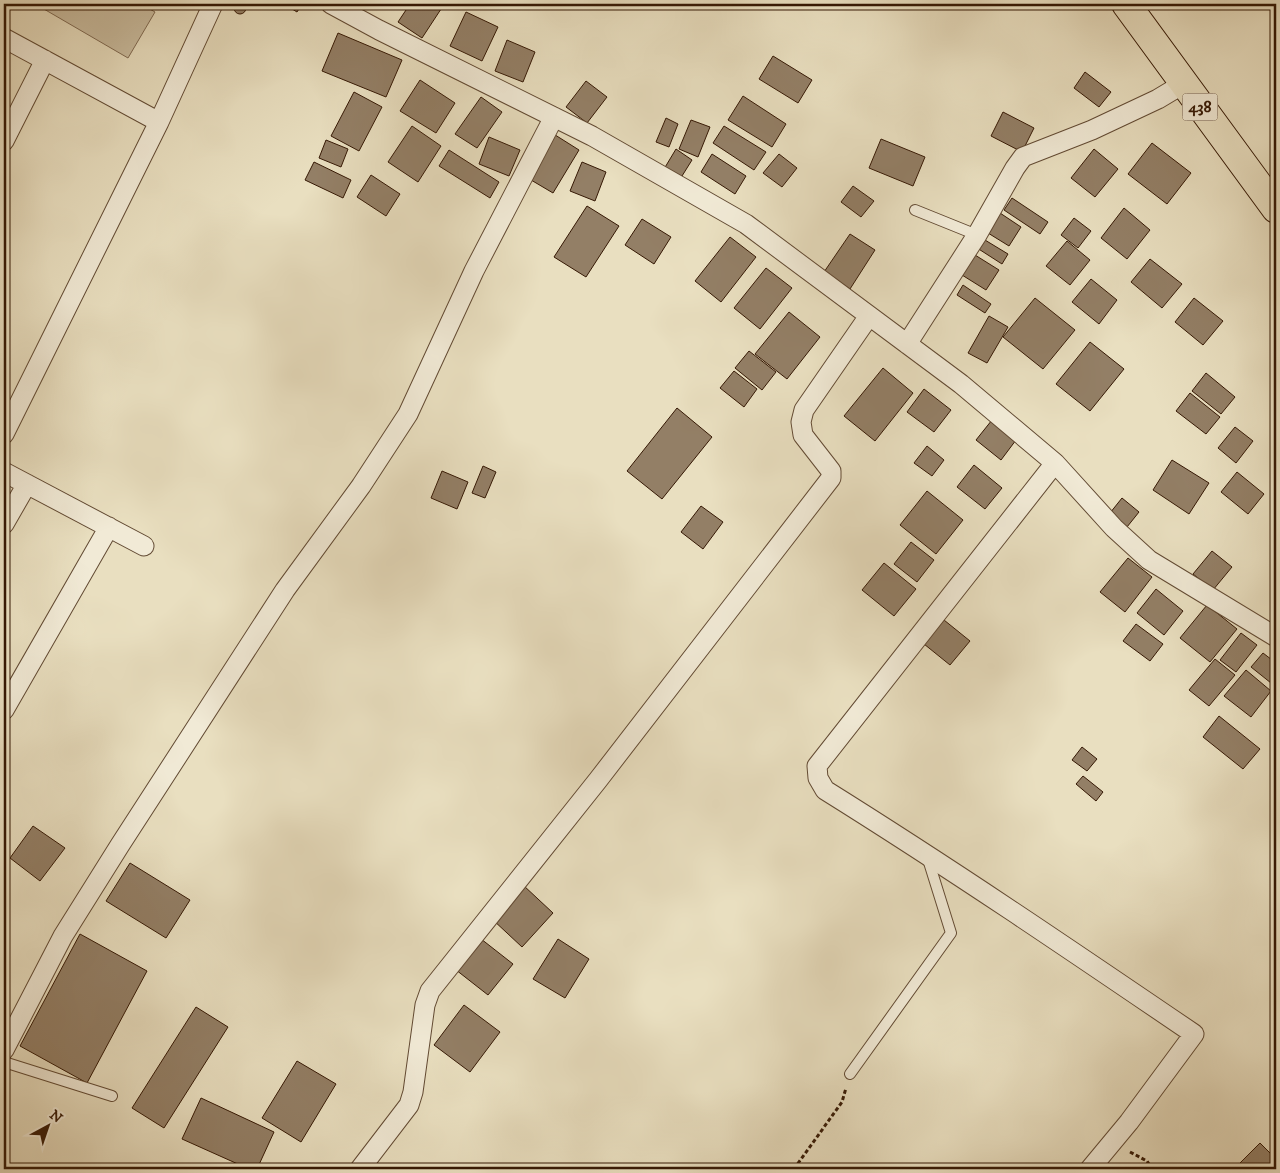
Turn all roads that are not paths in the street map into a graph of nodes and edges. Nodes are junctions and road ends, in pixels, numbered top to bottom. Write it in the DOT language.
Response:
graph roads {
  1 [pos="213,4"];
  2 [pos="331,4"];
  3 [pos="1126,4"];
  4 [pos="4,38"];
  5 [pos="45,60"];
  6 [pos="1183,84"];
  7 [pos="554,116"];
  8 [pos="159,122"];
  9 [pos="4,141"];
  10 [pos="915,210"];
  11 [pos="1276,210"];
  12 [pos="977,235"];
  13 [pos="869,316"];
  14 [pos="908,344"];
  15 [pos="4,434"];
  16 [pos="1055,463"];
  17 [pos="4,472"];
  18 [pos="27,484"];
  19 [pos="4,524"];
  20 [pos="109,527"];
  21 [pos="144,546"];
  22 [pos="1276,636"];
  23 [pos="4,710"];
  24 [pos="926,853"];
  25 [pos="4,1050"];
  26 [pos="4,1062"];
  27 [pos="850,1074"];
  28 [pos="112,1096"];
  29 [pos="360,1169"];
  30 [pos="1090,1169"];
  1 -- 8 [label="street"];
  2 -- 7 [label="street"];
  3 -- 6 [label="main road, 438"];
  4 -- 5 [label="street"];
  5 -- 8 [label="street"];
  5 -- 9 [label="street"];
  6 -- 11 [label="main road, 438"];
  6 -- 12 [label="street"];
  7 -- 13 [label="street"];
  7 -- 25 [label="street"];
  8 -- 15 [label="street"];
  10 -- 12 [label="lane"];
  12 -- 14 [label="street"];
  13 -- 14 [label="street"];
  13 -- 29 [label="street"];
  14 -- 16 [label="street"];
  16 -- 22 [label="street"];
  16 -- 24 [label="street"];
  17 -- 18 [label="street"];
  18 -- 19 [label="street"];
  18 -- 20 [label="street"];
  20 -- 21 [label="street"];
  20 -- 23 [label="street"];
  24 -- 27 [label="lane"];
  24 -- 30 [label="street"];
  26 -- 28 [label="lane"];
}
